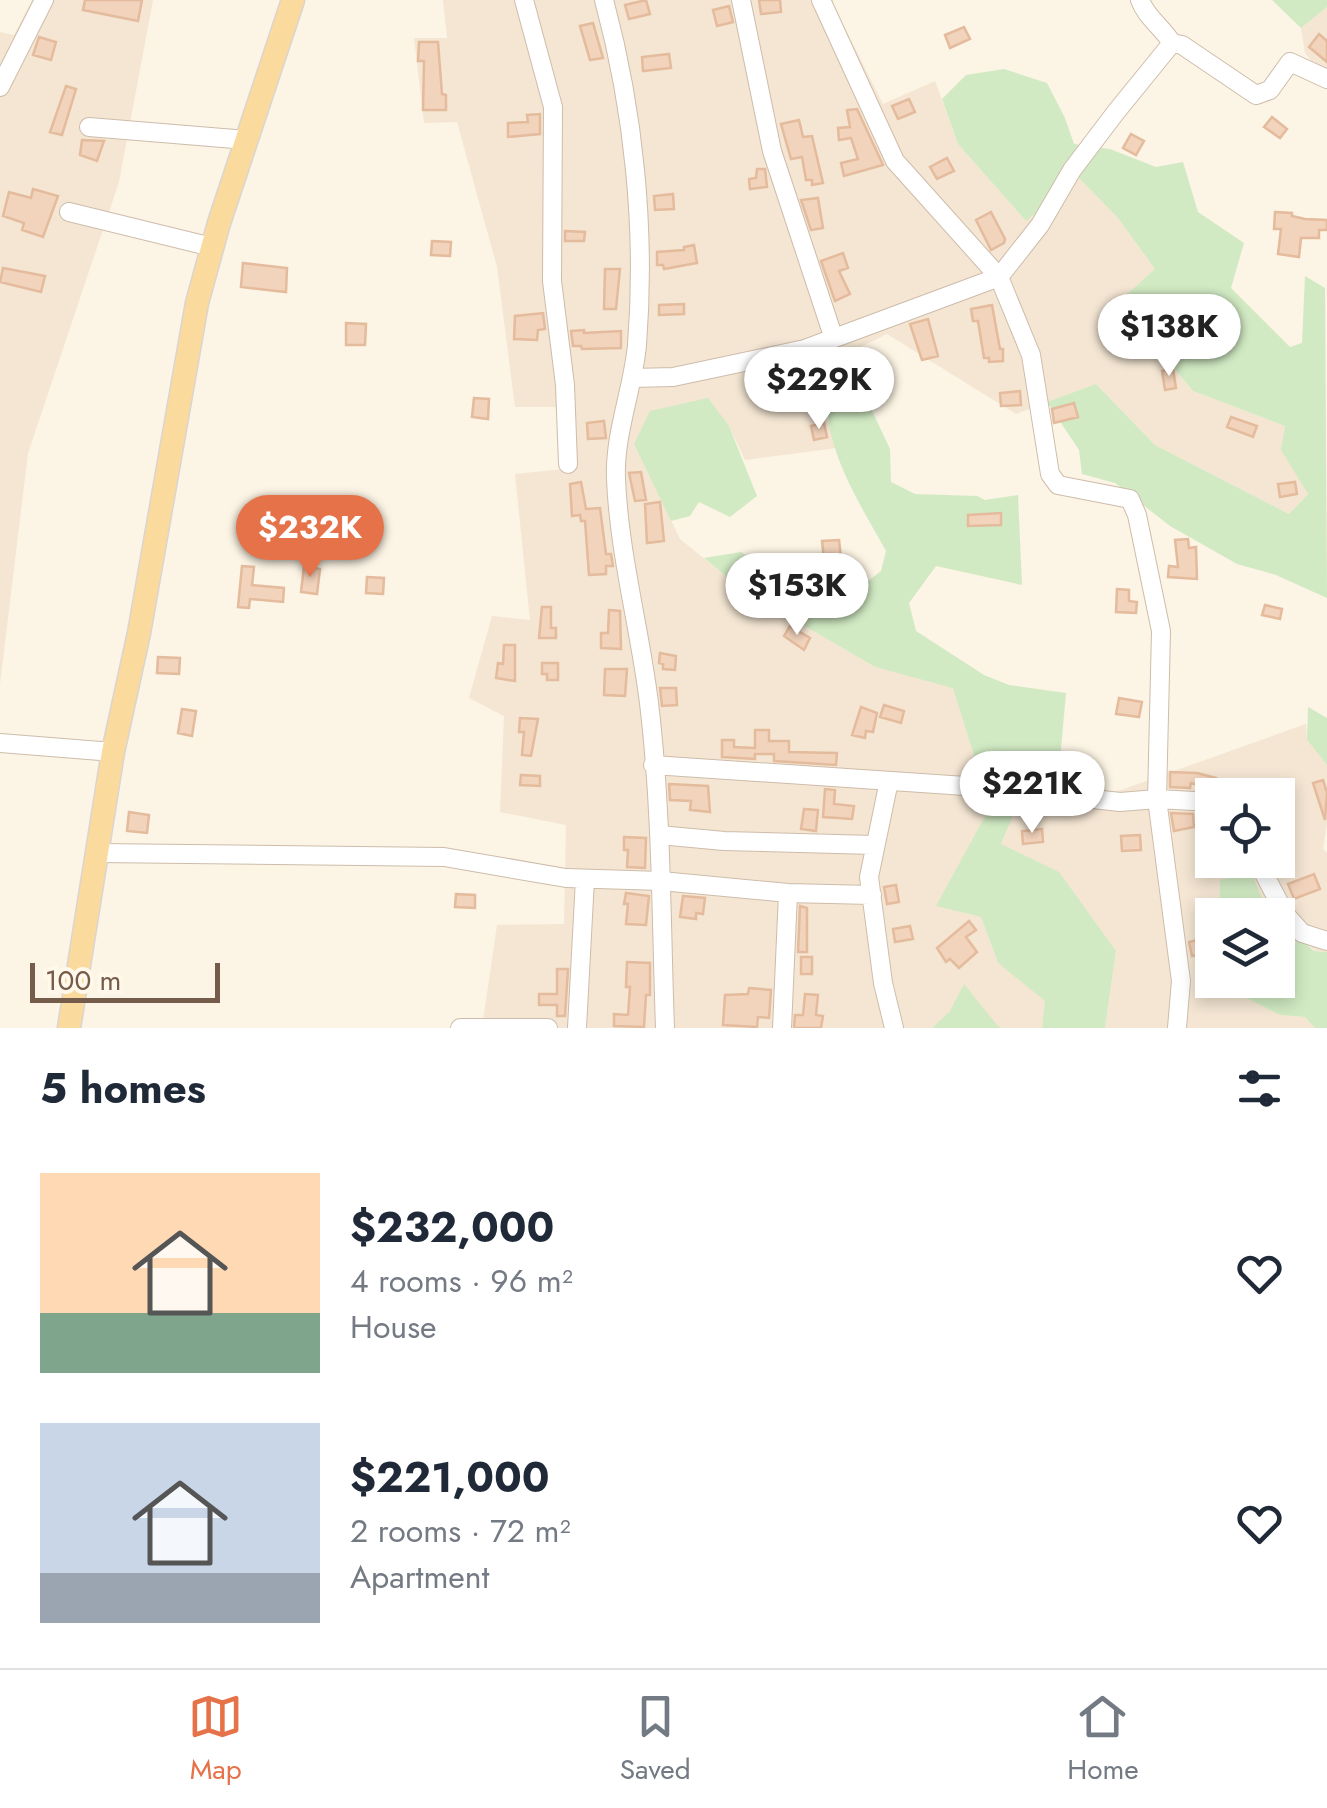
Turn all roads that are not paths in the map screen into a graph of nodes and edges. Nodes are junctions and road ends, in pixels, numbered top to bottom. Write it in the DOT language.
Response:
graph roads {
  1 [pos="293,0"];
  2 [pos="524,0"];
  3 [pos="604,0"];
  4 [pos="741,0"];
  5 [pos="821,0"];
  6 [pos="1140,0"];
  7 [pos="37,2"];
  8 [pos="1172,43"];
  9 [pos="1327,79"];
  10 [pos="0,87"];
  11 [pos="89,127"];
  12 [pos="247,140"];
  13 [pos="69,212"];
  14 [pos="212,247"];
  15 [pos="998,277"];
  16 [pos="833,336"];
  17 [pos="634,378"];
  18 [pos="568,464"];
  19 [pos="0,743"];
  20 [pos="113,752"];
  21 [pos="653,765"];
  22 [pos="889,781"];
  23 [pos="1157,800"];
  24 [pos="1195,801"];
  25 [pos="660,835"];
  26 [pos="874,845"];
  27 [pos="98,854"];
  28 [pos="1266,878"];
  29 [pos="584,879"];
  30 [pos="661,881"];
  31 [pos="788,893"];
  32 [pos="872,896"];
  33 [pos="1327,941"];
  34 [pos="69,1028"];
  35 [pos="460,1028"];
  36 [pos="501,1028"];
  37 [pos="548,1028"];
  38 [pos="576,1028"];
  39 [pos="665,1028"];
  40 [pos="782,1028"];
  41 [pos="894,1028"];
  42 [pos="1178,1028"];
  1 -- 12 [label="main road"];
  2 -- 18 [label="street"];
  3 -- 17 [label="street"];
  4 -- 16 [label="street"];
  5 -- 15 [label="street"];
  6 -- 8 [label="street"];
  7 -- 10 [label="street"];
  8 -- 9 [label="street"];
  8 -- 15 [label="street"];
  11 -- 12 [label="street"];
  12 -- 14 [label="main road"];
  13 -- 14 [label="street"];
  14 -- 20 [label="main road"];
  15 -- 16 [label="street"];
  15 -- 23 [label="street"];
  16 -- 17 [label="street"];
  17 -- 21 [label="street"];
  19 -- 20 [label="street"];
  20 -- 27 [label="main road"];
  21 -- 22 [label="street"];
  21 -- 25 [label="street"];
  22 -- 23 [label="street"];
  22 -- 26 [label="street"];
  23 -- 24 [label="street"];
  23 -- 42 [label="street"];
  25 -- 26 [label="street"];
  25 -- 30 [label="street"];
  26 -- 32 [label="street"];
  27 -- 29 [label="street"];
  27 -- 34 [label="main road"];
  28 -- 33 [label="street"];
  29 -- 30 [label="street"];
  29 -- 38 [label="street"];
  30 -- 31 [label="street"];
  30 -- 39 [label="street"];
  31 -- 32 [label="street"];
  31 -- 40 [label="street"];
  32 -- 41 [label="street"];
  35 -- 36 [label="street"];
  36 -- 37 [label="street"];
}
